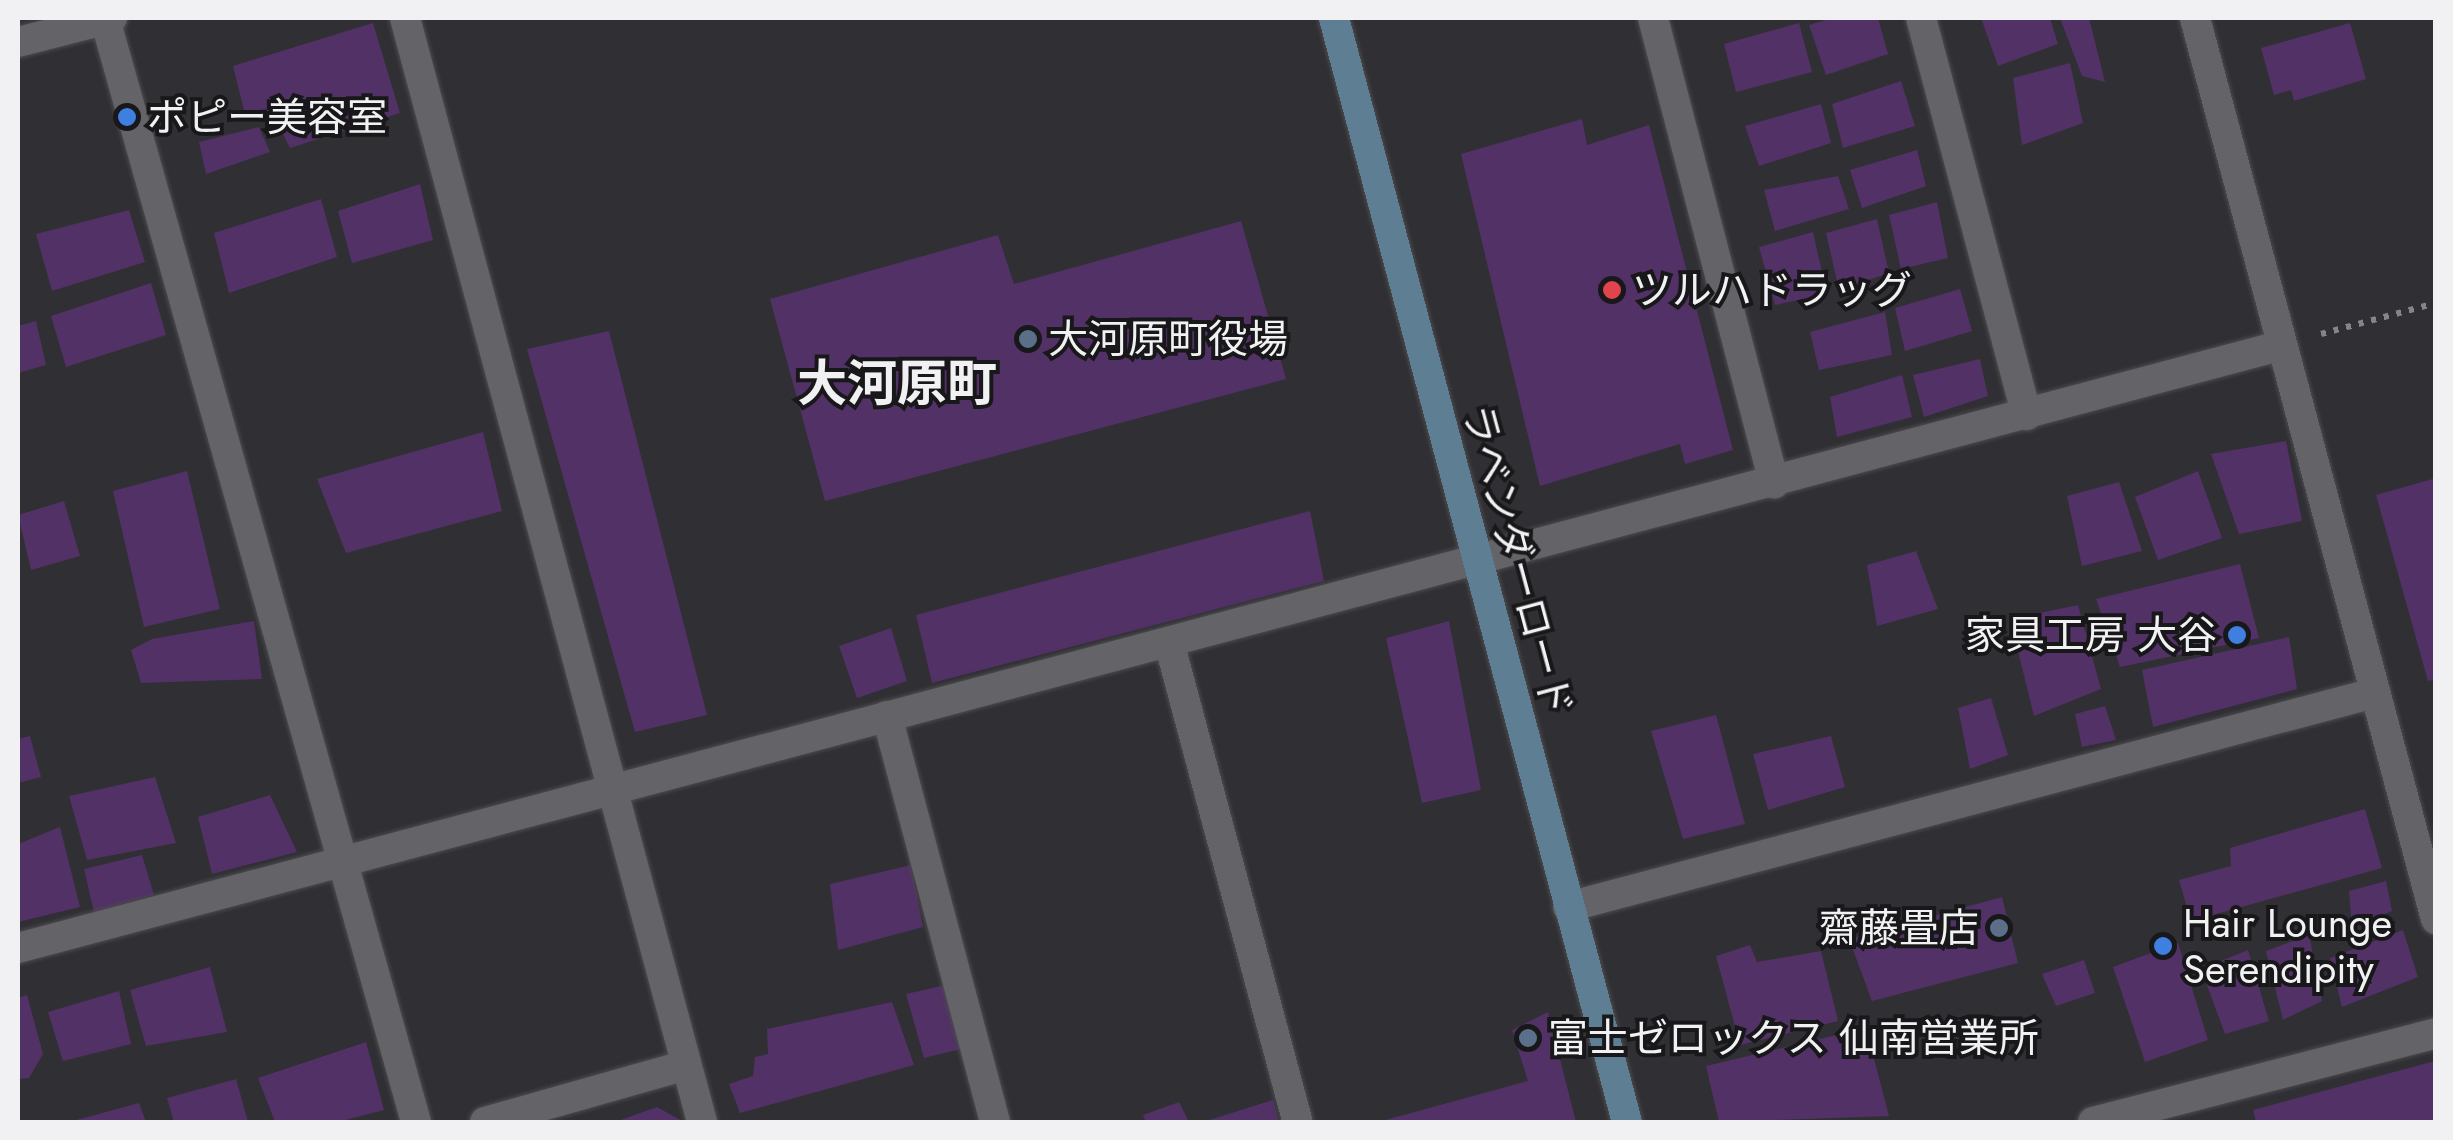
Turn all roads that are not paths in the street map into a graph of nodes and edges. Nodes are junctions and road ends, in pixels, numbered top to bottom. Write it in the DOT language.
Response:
graph roads {
  1 [pos="108,18"];
  2 [pos="405,18"];
  3 [pos="1334,18"];
  4 [pos="1654,18"];
  5 [pos="1921,18"];
  6 [pos="2195,18"];
  7 [pos="18,42"];
  8 [pos="2279,346"];
  9 [pos="2027,415"];
  10 [pos="1774,484"];
  11 [pos="1477,559"];
  12 [pos="1169,642"];
  13 [pos="2374,692"];
  14 [pos="887,716"];
  15 [pos="615,789"];
  16 [pos="342,862"];
  17 [pos="1568,907"];
  18 [pos="2436,919"];
  19 [pos="18,948"];
  20 [pos="2436,1033"];
  21 [pos="686,1064"];
  22 [pos="416,1122"];
  23 [pos="485,1122"];
  24 [pos="702,1122"];
  25 [pos="996,1122"];
  26 [pos="1298,1122"];
  27 [pos="1627,1122"];
  28 [pos="2094,1122"];
  1 -- 7 [label="street"];
  1 -- 16 [label="street"];
  2 -- 15 [label="street"];
  3 -- 11 [label="street, ラベンダーロード"];
  4 -- 10 [label="street"];
  5 -- 9 [label="street"];
  6 -- 8 [label="street"];
  8 -- 9 [label="street"];
  8 -- 13 [label="street"];
  9 -- 10 [label="street"];
  10 -- 11 [label="street"];
  11 -- 12 [label="street"];
  11 -- 17 [label="street, ラベンダーロード"];
  12 -- 14 [label="street"];
  12 -- 26 [label="street"];
  13 -- 17 [label="street"];
  13 -- 18 [label="street"];
  14 -- 15 [label="street"];
  14 -- 25 [label="street"];
  15 -- 16 [label="street"];
  15 -- 21 [label="street"];
  16 -- 19 [label="street"];
  16 -- 22 [label="street"];
  17 -- 27 [label="street, ラベンダーロード"];
  20 -- 28 [label="street"];
  21 -- 23 [label="street"];
  21 -- 24 [label="street"];
}
